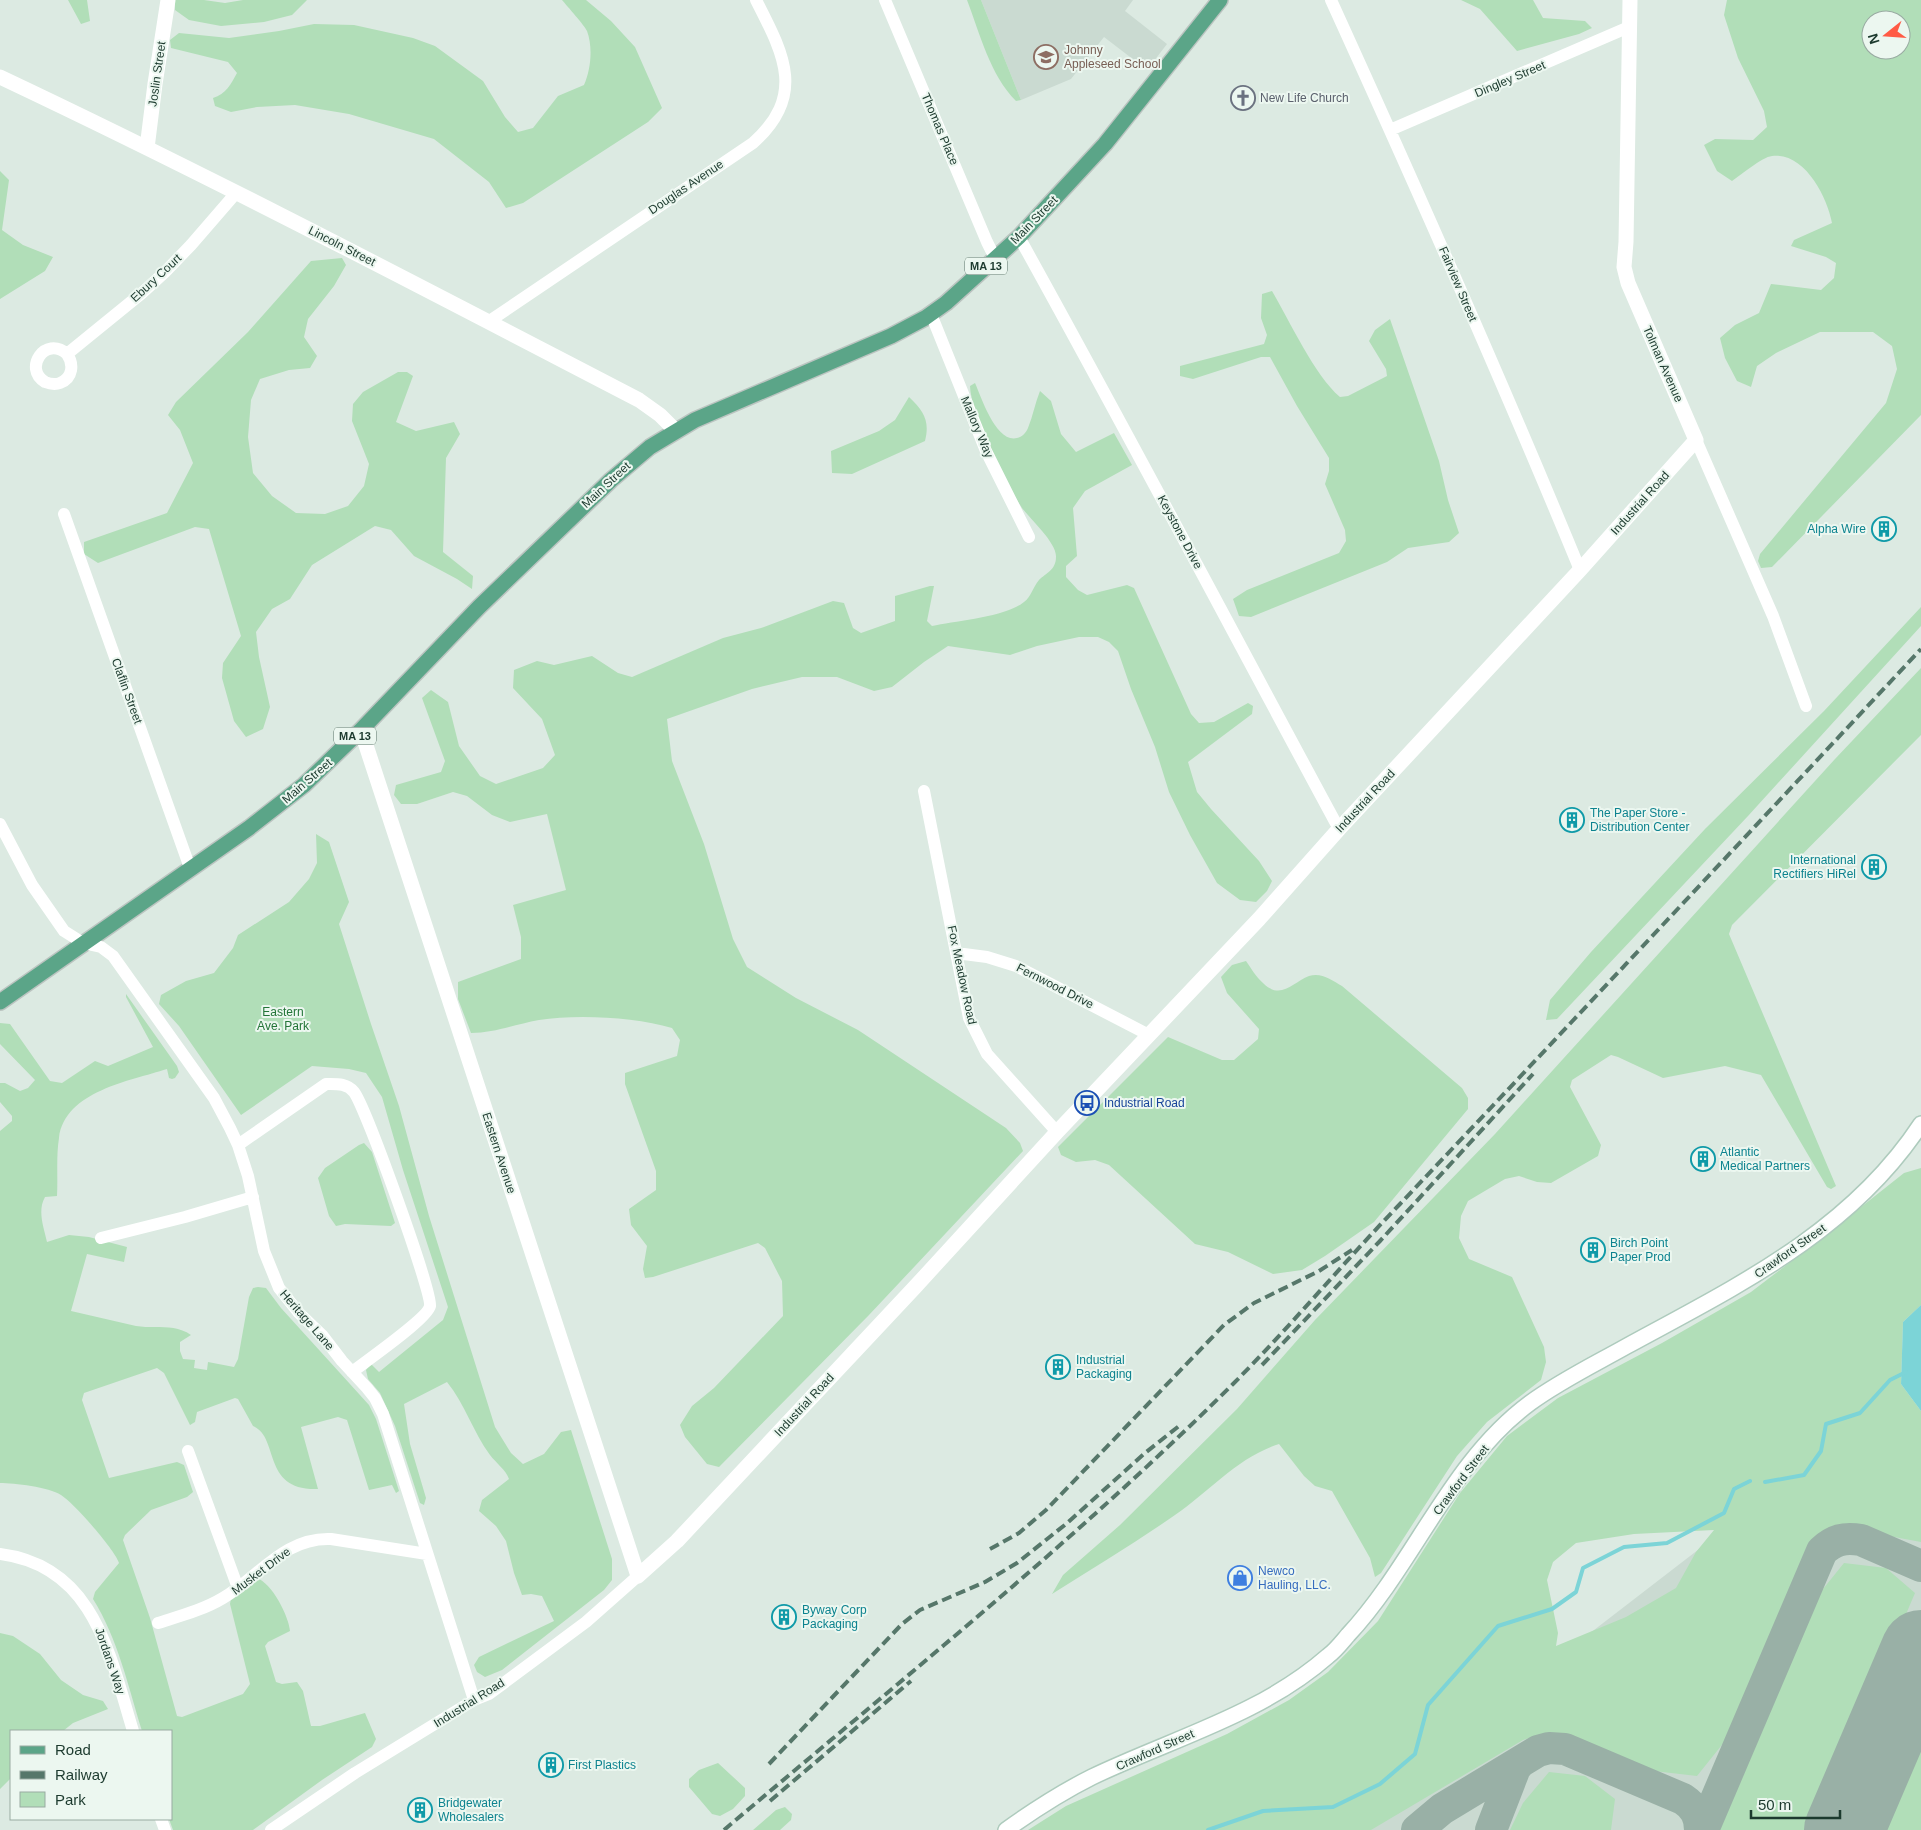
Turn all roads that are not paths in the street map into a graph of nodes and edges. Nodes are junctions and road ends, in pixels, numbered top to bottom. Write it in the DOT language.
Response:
graph roads {
  1 [pos="168,0"];
  2 [pos="756,0"];
  3 [pos="885,0"];
  4 [pos="1220,0"];
  5 [pos="1331,0"];
  6 [pos="1630,0"];
  7 [pos="1629,27"];
  8 [pos="0,77"];
  9 [pos="1390,130"];
  10 [pos="147,148"];
  11 [pos="236,193"];
  12 [pos="1019,237"];
  13 [pos="995,258"];
  14 [pos="931,314"];
  15 [pos="488,322"];
  16 [pos="67,354"];
  17 [pos="675,430"];
  18 [pos="1696,440"];
  19 [pos="64,514"];
  20 [pos="1029,537"];
  21 [pos="1580,570"];
  22 [pos="1806,706"];
  23 [pos="361,730"];
  24 [pos="924,791"];
  25 [pos="0,824"];
  26 [pos="1339,829"];
  27 [pos="190,868"];
  28 [pos="83,943"];
  29 [pos="956,953"];
  30 [pos="0,1002"];
  31 [pos="1150,1035"];
  32 [pos="1921,1124"];
  33 [pos="1057,1132"];
  34 [pos="238,1145"];
  35 [pos="253,1197"];
  36 [pos="101,1238"];
  37 [pos="352,1372"];
  38 [pos="188,1451"];
  39 [pos="0,1554"];
  40 [pos="427,1554"];
  41 [pos="638,1576"];
  42 [pos="238,1588"];
  43 [pos="158,1623"];
  44 [pos="474,1700"];
  45 [pos="133,1730"];
  46 [pos="272,1830"];
  47 [pos="1006,1830"];
  1 -- 10 [label="street, Joslin Street"];
  2 -- 15 [label="street, Douglas Avenue"];
  3 -- 13 [label="street, Thomas Place"];
  4 -- 12 [label="main road, Main Street / MA 13"];
  5 -- 9 [label="street, Fairview Street"];
  6 -- 7 [label="street, Tolman Avenue"];
  7 -- 9 [label="street, Dingley Street"];
  7 -- 18 [label="street, Tolman Avenue"];
  8 -- 10 [label="street, Lincoln Street"];
  9 -- 21 [label="street, Fairview Street"];
  10 -- 11 [label="street, Lincoln Street"];
  11 -- 15 [label="street, Lincoln Street"];
  11 -- 16 [label="street, Ebury Court"];
  12 -- 13 [label="main road, Main Street / MA 13"];
  12 -- 26 [label="street, Keystone Drive"];
  13 -- 14 [label="main road, Main Street / MA 13"];
  14 -- 17 [label="main road, Main Street / MA 13"];
  14 -- 20 [label="street, Mallory Way"];
  15 -- 17 [label="street, Lincoln Street"];
  17 -- 23 [label="main road, Main Street / MA 13"];
  18 -- 21 [label="street, Industrial Road"];
  18 -- 22 [label="street, Tolman Avenue"];
  19 -- 27 [label="street, Claflin Street"];
  21 -- 26 [label="street, Industrial Road"];
  23 -- 27 [label="main road, Main Street / MA 13"];
  23 -- 41 [label="street, Eastern Avenue"];
  24 -- 29 [label="street, Fox Meadow Road"];
  25 -- 28 [label="street, Heritage Lane"];
  26 -- 31 [label="street, Industrial Road"];
  27 -- 28 [label="main road, Main Street / MA 13"];
  28 -- 30 [label="main road, Main Street / MA 13"];
  28 -- 34 [label="street, Heritage Lane"];
  29 -- 31 [label="street, Fernwood Drive"];
  29 -- 33 [label="street, Fox Meadow Road"];
  31 -- 33 [label="street, Industrial Road"];
  32 -- 47 [label="street, Crawford Street"];
  33 -- 41 [label="street, Industrial Road"];
  34 -- 35 [label="street, Heritage Lane"];
  34 -- 37 [label="street"];
  35 -- 36 [label="street"];
  35 -- 37 [label="street, Heritage Lane"];
  37 -- 40 [label="street, Heritage Lane"];
  38 -- 42 [label="street"];
  39 -- 45 [label="street, Jordans Way"];
  40 -- 42 [label="street, Musket Drive"];
  40 -- 44 [label="street, Heritage Lane"];
  41 -- 44 [label="street, Industrial Road"];
  42 -- 43 [label="street, Musket Drive"];
  44 -- 46 [label="street, Industrial Road"];
}
